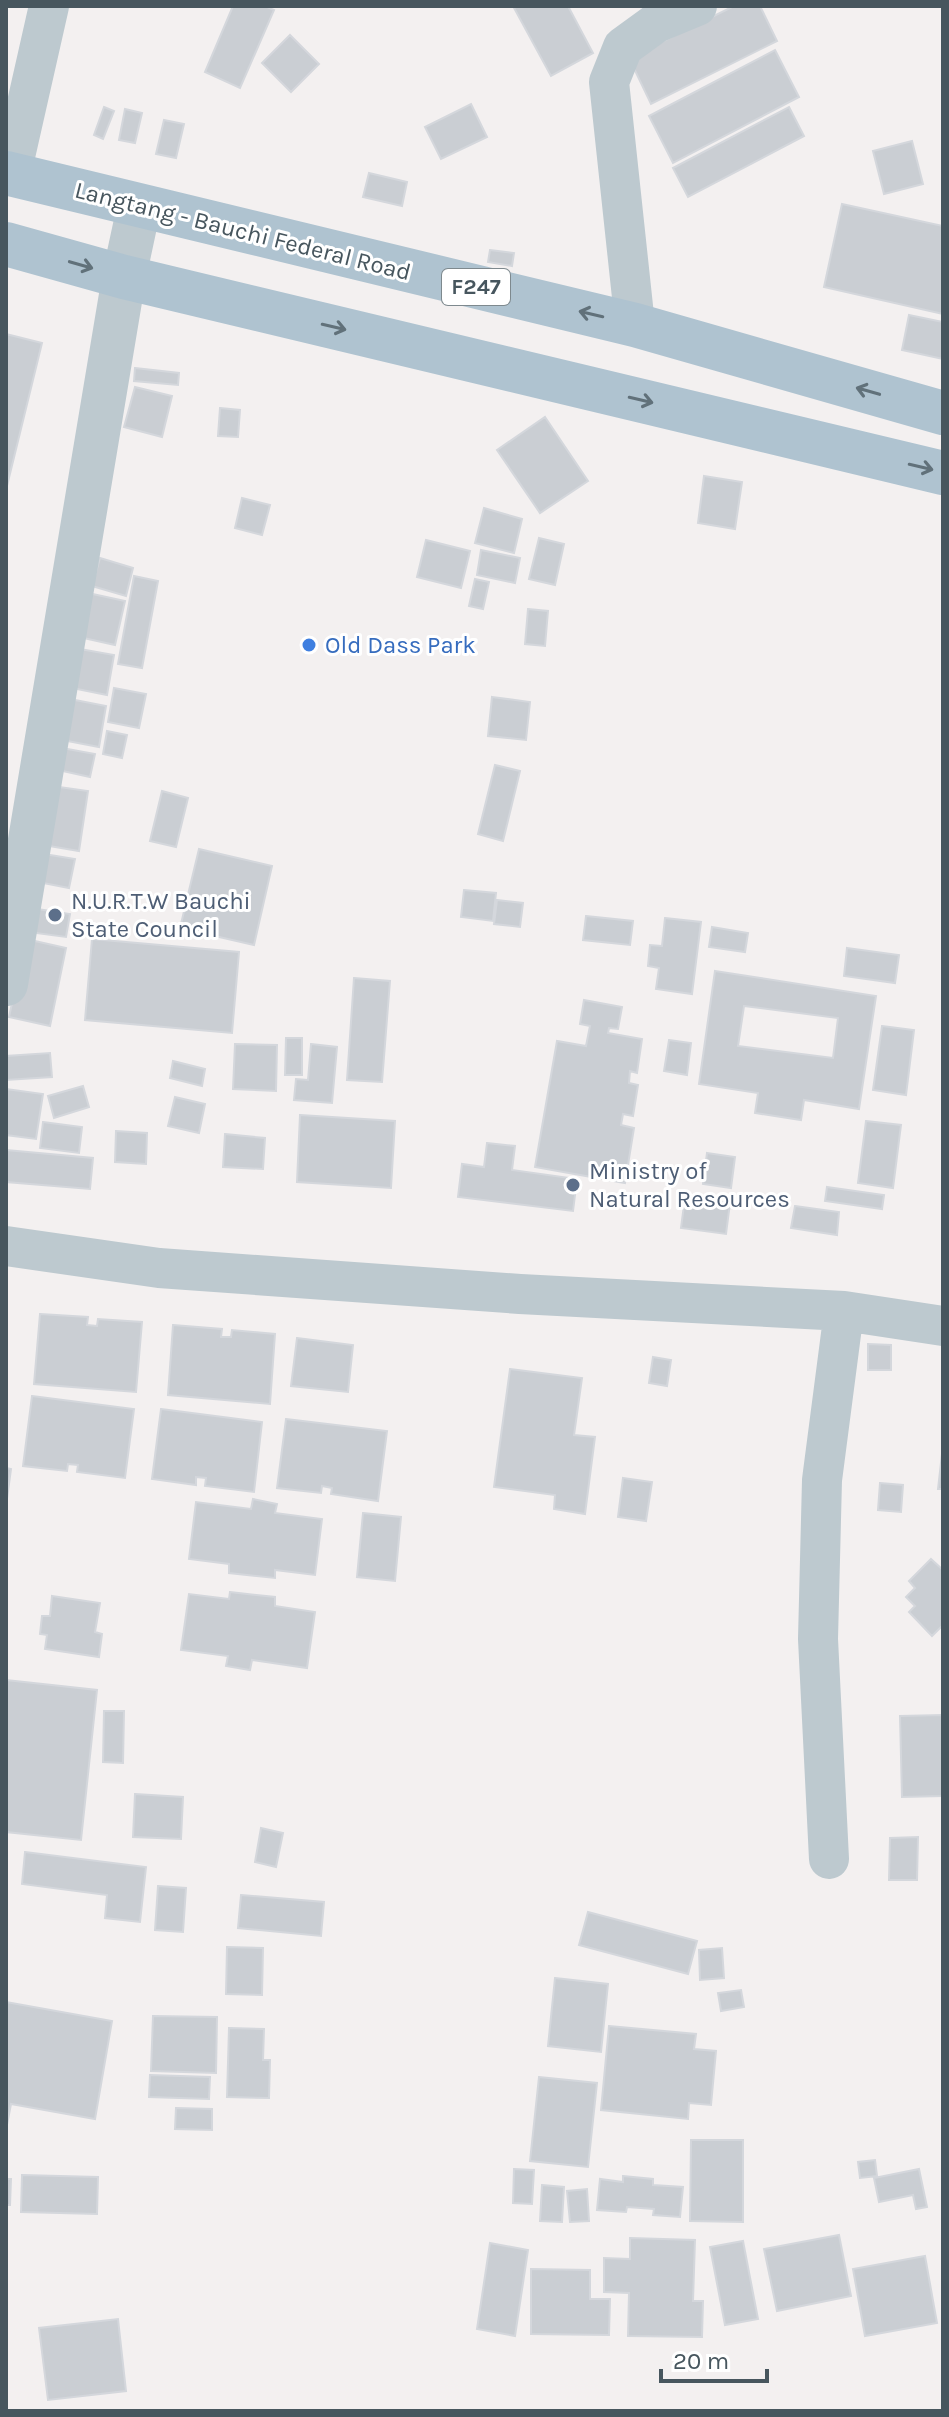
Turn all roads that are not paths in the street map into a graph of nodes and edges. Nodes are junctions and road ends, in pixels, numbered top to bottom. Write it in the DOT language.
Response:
graph roads {
  1 [pos="49,6"];
  2 [pos="697,6"];
  3 [pos="8,174"];
  4 [pos="139,207"];
  5 [pos="6,244"];
  6 [pos="124,277"];
  7 [pos="635,325"];
  8 [pos="943,413"];
  9 [pos="943,473"];
  10 [pos="6,984"];
  11 [pos="6,1246"];
  12 [pos="844,1311"];
  13 [pos="943,1326"];
  14 [pos="829,1859"];
  1 -- 3 [label="street"];
  2 -- 7 [label="street"];
  3 -- 4 [label="main road, Langtang - Bauchi Federal Road / F247"];
  4 -- 6 [label="street"];
  7 -- 4 [label="main road, Langtang - Bauchi Federal Road / F247, one-way"];
  5 -- 6 [label="main road, one-way"];
  6 -- 9 [label="main road, one-way"];
  6 -- 10 [label="street"];
  8 -- 7 [label="main road, Langtang - Bauchi Federal Road / F247, one-way"];
  11 -- 12 [label="street"];
  12 -- 13 [label="street"];
  12 -- 14 [label="street"];
}
